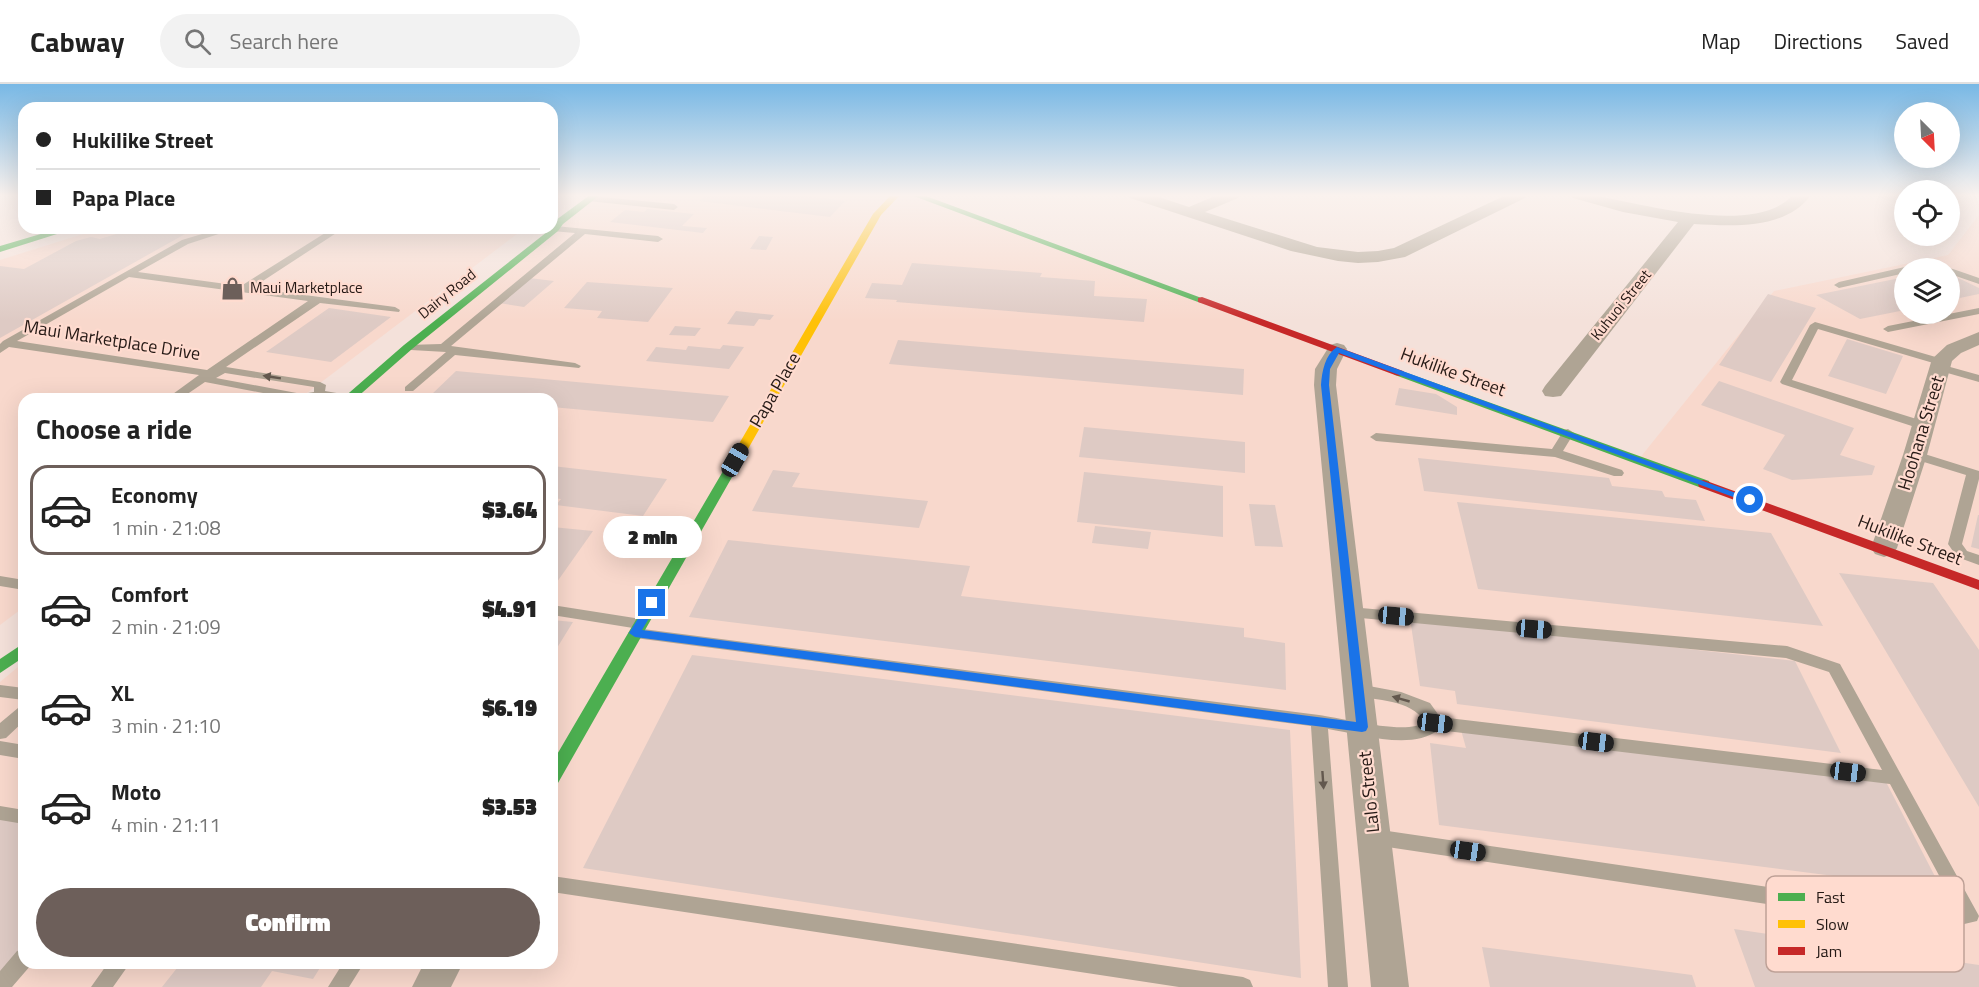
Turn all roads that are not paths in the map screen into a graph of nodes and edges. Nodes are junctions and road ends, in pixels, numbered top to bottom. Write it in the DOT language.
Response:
graph roads {
  1 [pos="40,237"];
  2 [pos="201,237"];
  3 [pos="325,237"];
  4 [pos="540,237"];
  5 [pos="576,237"];
  6 [pos="641,237"];
  7 [pos="864,237"];
  8 [pos="1030,237"];
  9 [pos="1268,237"];
  10 [pos="1434,237"];
  11 [pos="1675,237"];
  12 [pos="658,239"];
  13 [pos="0,249"];
  14 [pos="1894,272"];
  15 [pos="128,274"];
  16 [pos="1960,274"];
  17 [pos="496,275"];
  18 [pos="528,277"];
  19 [pos="1979,281"];
  20 [pos="1839,285"];
  21 [pos="242,290"];
  22 [pos="317,300"];
  23 [pos="395,310"];
  24 [pos="1979,311"];
  25 [pos="1888,329"];
  26 [pos="1979,338"];
  27 [pos="4,346"];
  28 [pos="408,346"];
  29 [pos="449,349"];
  30 [pos="1337,349"];
  31 [pos="1941,365"];
  32 [pos="575,366"];
  33 [pos="209,373"];
  34 [pos="1979,379"];
  35 [pos="409,389"];
  36 [pos="1553,391"];
  37 [pos="181,393"];
  38 [pos="280,393"];
  39 [pos="355,393"];
  40 [pos="1923,425"];
  41 [pos="1568,433"];
  42 [pos="1376,437"];
  43 [pos="1556,453"];
  44 [pos="1915,455"];
  45 [pos="1618,473"];
  46 [pos="1976,474"];
  47 [pos="1884,548"];
  48 [pos="1979,560"];
  49 [pos="0,581"];
  50 [pos="18,584"];
  51 [pos="1979,585"];
  52 [pos="558,611"];
  53 [pos="1350,612"];
  54 [pos="638,628"];
  55 [pos="18,654"];
  56 [pos="0,667"];
  57 [pos="1358,690"];
  58 [pos="0,691"];
  59 [pos="18,693"];
  60 [pos="18,717"];
  61 [pos="1319,721"];
  62 [pos="1435,723"];
  63 [pos="1362,727"];
  64 [pos="0,733"];
  65 [pos="0,748"];
  66 [pos="18,751"];
  67 [pos="558,768"];
  68 [pos="1894,778"];
  69 [pos="0,813"];
  70 [pos="18,816"];
  71 [pos="1374,837"];
  72 [pos="1948,876"];
  73 [pos="558,885"];
  74 [pos="1766,895"];
  75 [pos="1964,904"];
  76 [pos="1964,916"];
  77 [pos="18,965"];
  78 [pos="115,969"];
  79 [pos="350,969"];
  80 [pos="442,969"];
  81 [pos="0,986"];
  82 [pos="101,987"];
  83 [pos="338,987"];
  84 [pos="431,987"];
  85 [pos="1243,987"];
  86 [pos="1338,987"];
  87 [pos="1390,987"];
  1 -- 13 [label="street"];
  2 -- 15 [label="lane"];
  3 -- 21 [label="lane"];
  4 -- 17 [label="street, Dairy Road"];
  5 -- 18 [label="lane"];
  6 -- 12 [label="lane"];
  7 -- 54 [label="street, Papa Place"];
  8 -- 30 [label="street, Hukilike Street"];
  9 -- 10 [label="street"];
  11 -- 36 [label="street, Kuhuoi Street"];
  14 -- 20 [label="lane"];
  15 -- 21 [label="lane"];
  15 -- 27 [label="lane"];
  16 -- 19 [label="lane"];
  17 -- 18 [label="lane"];
  17 -- 28 [label="street, Dairy Road"];
  18 -- 29 [label="lane"];
  21 -- 22 [label="lane"];
  22 -- 23 [label="lane"];
  22 -- 33 [label="lane"];
  24 -- 25 [label="lane"];
  26 -- 31 [label="street, Hoohana Street"];
  27 -- 33 [label="lane, Maui Marketplace Drive"];
  28 -- 29 [label="lane"];
  28 -- 39 [label="street, Dairy Road"];
  29 -- 32 [label="lane"];
  29 -- 35 [label="lane"];
  30 -- 41 [label="street, Hukilike Street"];
  30 -- 53 [label="street, Lalo Street"];
  31 -- 34 [label="lane"];
  31 -- 40 [label="street, Hoohana Street"];
  31 -- 40 [label="lane"];
  33 -- 37 [label="lane"];
  33 -- 38 [label="lane, Maui Marketplace Drive"];
  40 -- 44 [label="street, Hoohana Street"];
  41 -- 43 [label="lane"];
  41 -- 47 [label="street, Hukilike Street"];
  42 -- 43 [label="lane"];
  43 -- 45 [label="lane"];
  44 -- 46 [label="lane"];
  44 -- 47 [label="street, Hoohana Street"];
  46 -- 48 [label="lane"];
  47 -- 51 [label="street, Hukilike Street"];
  49 -- 50 [label="lane"];
  52 -- 54 [label="lane"];
  53 -- 57 [label="street, Lalo Street"];
  53 -- 68 [label="lane"];
  54 -- 61 [label="lane"];
  54 -- 67 [label="street, Papa Place"];
  55 -- 56 [label="street"];
  62 -- 57 [label="lane, one-way"];
  57 -- 63 [label="street, Lalo Street"];
  58 -- 59 [label="lane"];
  60 -- 64 [label="lane"];
  61 -- 63 [label="lane"];
  61 -- 86 [label="lane, one-way"];
  62 -- 63 [label="lane"];
  62 -- 68 [label="lane"];
  63 -- 71 [label="street, Lalo Street"];
  65 -- 66 [label="lane"];
  68 -- 72 [label="lane"];
  69 -- 70 [label="lane"];
  71 -- 74 [label="lane"];
  71 -- 87 [label="street, Lalo Street"];
  73 -- 85 [label="lane"];
  75 -- 76 [label="lane"];
  77 -- 81 [label="lane"];
  78 -- 82 [label="lane"];
  79 -- 83 [label="lane"];
  80 -- 84 [label="street"];
}
